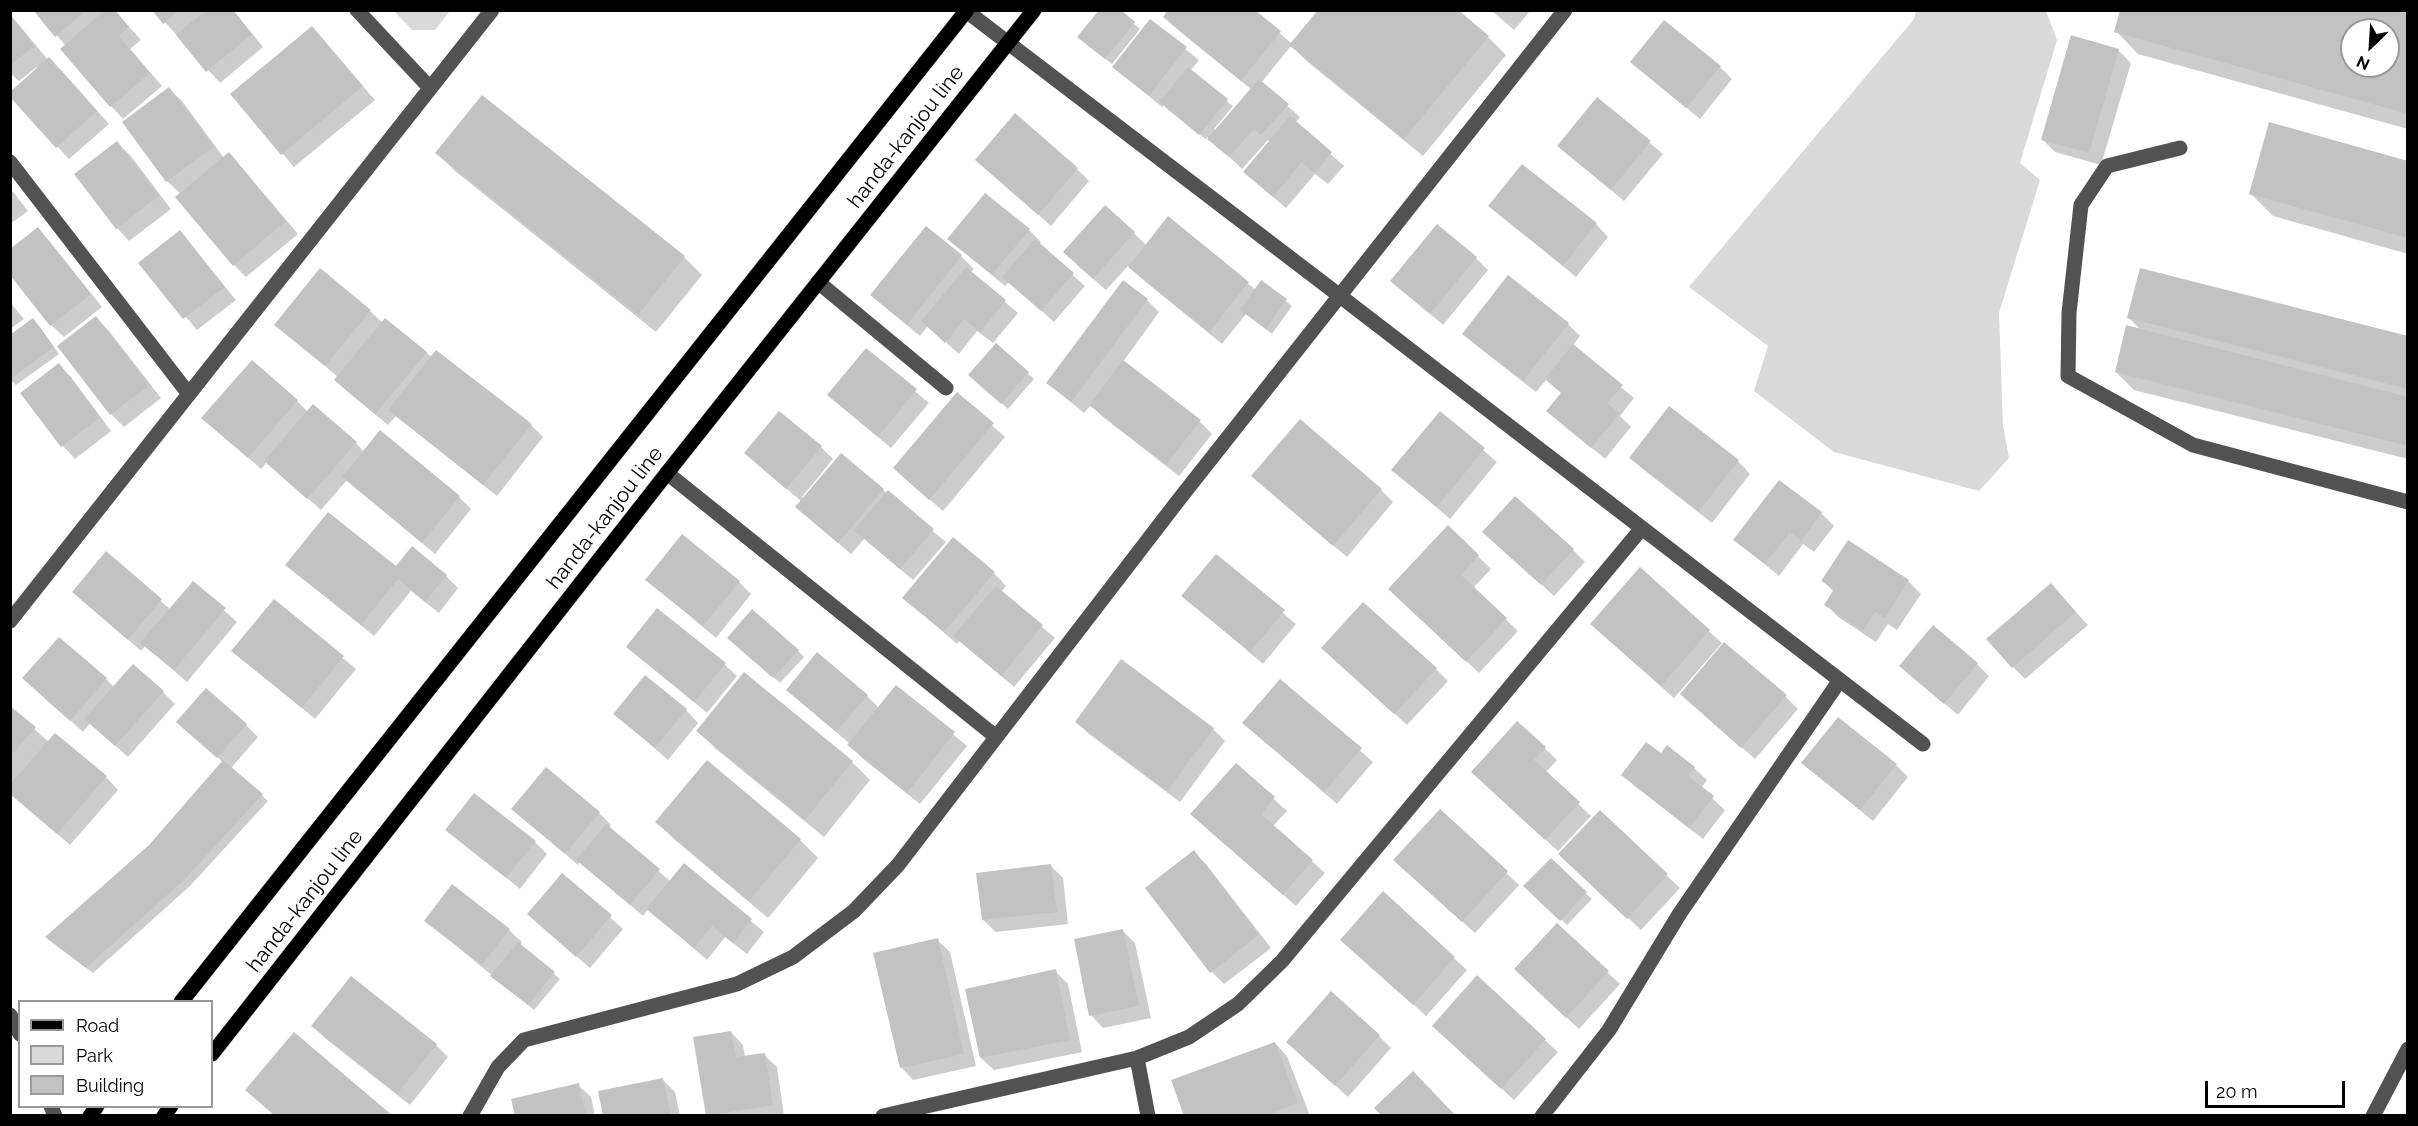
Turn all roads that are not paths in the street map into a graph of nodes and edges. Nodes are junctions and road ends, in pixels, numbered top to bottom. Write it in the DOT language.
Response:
graph roads {
  1 [pos="357,10"];
  2 [pos="492,10"];
  3 [pos="1034,10"];
  4 [pos="1565,10"];
  5 [pos="966,11"];
  6 [pos="1007,44"];
  7 [pos="430,88"];
  8 [pos="2180,148"];
  9 [pos="10,162"];
  10 [pos="818,282"];
  11 [pos="1340,296"];
  12 [pos="946,388"];
  13 [pos="188,393"];
  14 [pos="667,473"];
  15 [pos="2408,502"];
  16 [pos="1642,528"];
  17 [pos="10,621"];
  18 [pos="1840,680"];
  19 [pos="995,736"];
  20 [pos="1923,744"];
  21 [pos="183,1000"];
  22 [pos="10,1015"];
  23 [pos="18,1030"];
  24 [pos="2408,1049"];
  25 [pos="213,1053"];
  26 [pos="1137,1058"];
  27 [pos="470,1116"];
  28 [pos="883,1116"];
  29 [pos="1148,1116"];
  30 [pos="1542,1116"];
  31 [pos="2373,1116"];
  1 -- 7 [label="street"];
  2 -- 7 [label="street"];
  3 -- 6 [label="main road, handa-kanjou line"];
  4 -- 11 [label="street"];
  5 -- 6 [label="street"];
  5 -- 21 [label="main road, handa-kanjou line"];
  6 -- 10 [label="main road, handa-kanjou line"];
  6 -- 11 [label="street"];
  7 -- 13 [label="street"];
  8 -- 15 [label="street"];
  9 -- 13 [label="street"];
  10 -- 12 [label="street"];
  10 -- 14 [label="main road, handa-kanjou line"];
  11 -- 16 [label="street"];
  11 -- 19 [label="street"];
  13 -- 17 [label="street"];
  14 -- 19 [label="street"];
  14 -- 25 [label="main road, handa-kanjou line"];
  16 -- 18 [label="street"];
  16 -- 26 [label="street"];
  18 -- 20 [label="street"];
  18 -- 30 [label="street"];
  19 -- 27 [label="street"];
  22 -- 23 [label="street"];
  24 -- 31 [label="street"];
  26 -- 28 [label="street"];
  26 -- 29 [label="street"];
}
